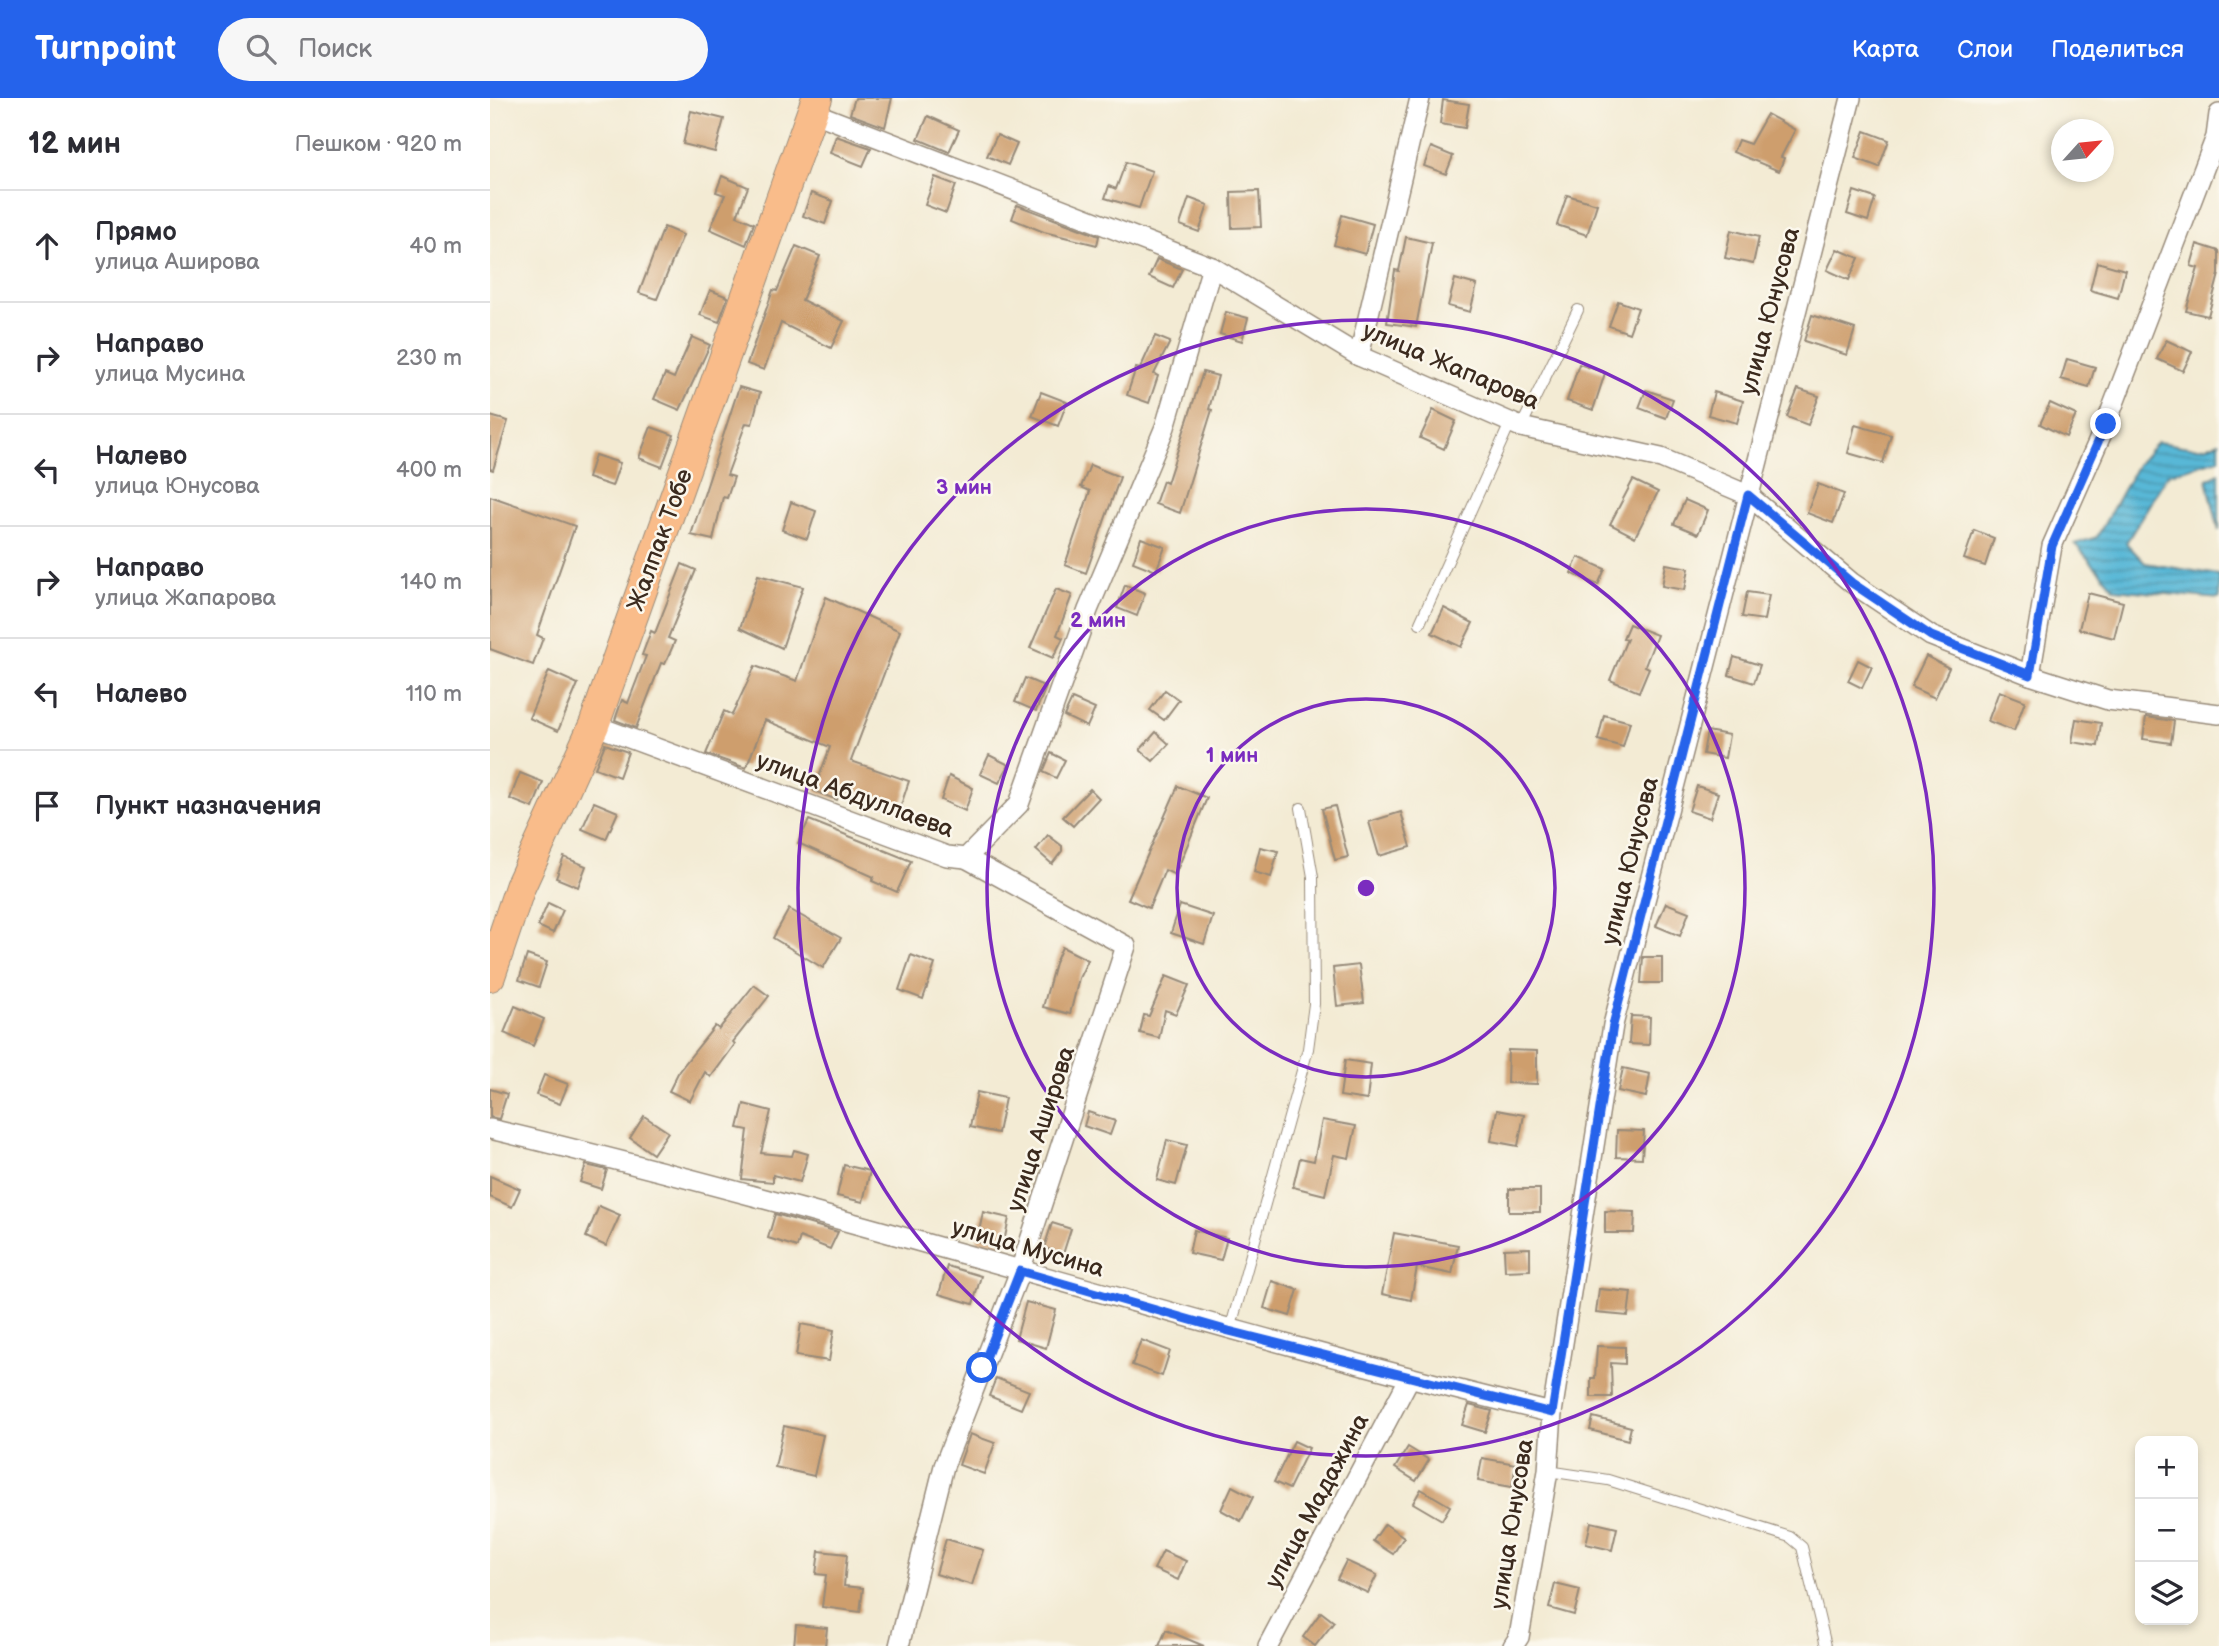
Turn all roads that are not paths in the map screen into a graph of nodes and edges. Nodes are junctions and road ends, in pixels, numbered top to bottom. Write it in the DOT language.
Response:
graph roads {
  1 [pos="1420,98"];
  2 [pos="1851,98"];
  3 [pos="814,105"];
  4 [pos="2219,114"];
  5 [pos="1212,267"];
  6 [pos="1578,310"];
  7 [pos="1359,356"];
  8 [pos="1516,424"];
  9 [pos="1748,495"];
  10 [pos="1420,623"];
  11 [pos="2030,675"];
  12 [pos="2219,714"];
  13 [pos="594,725"];
  14 [pos="1301,808"];
  15 [pos="966,858"];
  16 [pos="490,976"];
  17 [pos="490,1129"];
  18 [pos="1020,1271"];
  19 [pos="1229,1331"];
  20 [pos="1409,1379"];
  21 [pos="1552,1413"];
  22 [pos="1548,1471"];
  23 [pos="899,1646"];
  24 [pos="1268,1646"];
  25 [pos="1513,1646"];
  26 [pos="1826,1646"];
  1 -- 7 [label="street"];
  2 -- 9 [label="street, улица Юнусова"];
  3 -- 5 [label="street, улица Жапарова"];
  3 -- 13 [label="main road, Жалпак Тобе"];
  4 -- 11 [label="street"];
  5 -- 7 [label="street, улица Жапарова"];
  5 -- 15 [label="street, улица Абдуллаева"];
  6 -- 8 [label="lane"];
  7 -- 8 [label="street, улица Жапарова"];
  8 -- 9 [label="street, улица Жапарова"];
  8 -- 10 [label="lane"];
  9 -- 11 [label="street, улица Жапарова"];
  9 -- 21 [label="street, улица Юнусова"];
  11 -- 12 [label="street, улица Жапарова"];
  13 -- 15 [label="street, улица Абдуллаева"];
  13 -- 16 [label="main road, Жалпак Тобе"];
  14 -- 19 [label="lane"];
  15 -- 18 [label="street, улица Аширова"];
  17 -- 18 [label="street, улица Мусина"];
  18 -- 19 [label="street, улица Мусина"];
  18 -- 23 [label="street, улица Аширова"];
  19 -- 20 [label="street, улица Мусина"];
  20 -- 21 [label="street, улица Мусина"];
  20 -- 24 [label="street, улица Мадажина"];
  21 -- 22 [label="street, улица Юнусова"];
  22 -- 25 [label="street, улица Юнусова"];
  22 -- 26 [label="lane"];
}
